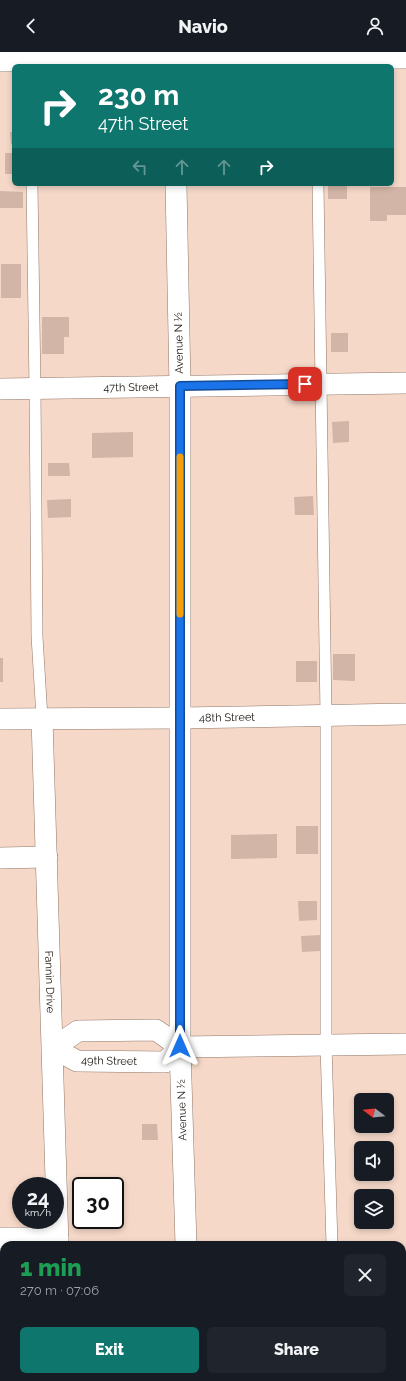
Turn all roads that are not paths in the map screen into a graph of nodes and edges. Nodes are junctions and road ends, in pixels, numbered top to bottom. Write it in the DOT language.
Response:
graph roads {
  1 [pos="406,58"];
  2 [pos="174,59"];
  3 [pos="316,59"];
  4 [pos="0,60"];
  5 [pos="29,60"];
  6 [pos="32,186"];
  7 [pos="176,186"];
  8 [pos="318,186"];
  9 [pos="406,383"];
  10 [pos="320,384"];
  11 [pos="180,386"];
  12 [pos="35,388"];
  13 [pos="0,389"];
  14 [pos="406,714"];
  15 [pos="326,715"];
  16 [pos="42,718"];
  17 [pos="180,718"];
  18 [pos="0,719"];
  19 [pos="47,857"];
  20 [pos="0,858"];
  21 [pos="406,1044"];
  22 [pos="326,1045"];
  23 [pos="180,1046"];
  24 [pos="53,1048"];
  25 [pos="0,1238"];
  26 [pos="58,1241"];
  27 [pos="186,1241"];
  28 [pos="332,1241"];
  1 -- 3 [label="street"];
  2 -- 3 [label="street"];
  2 -- 5 [label="street"];
  4 -- 5 [label="street"];
  6 -- 12 [label="lane"];
  7 -- 11 [label="street, Avenue N ½"];
  8 -- 10 [label="lane"];
  9 -- 10 [label="street, 47th Street"];
  10 -- 11 [label="street, 47th Street"];
  10 -- 15 [label="lane"];
  11 -- 12 [label="street, 47th Street"];
  11 -- 17 [label="street, Avenue N ½"];
  12 -- 13 [label="street, 47th Street"];
  12 -- 16 [label="lane"];
  14 -- 15 [label="street, 48th Street"];
  15 -- 17 [label="street, 48th Street"];
  15 -- 22 [label="lane"];
  16 -- 17 [label="street, 48th Street"];
  16 -- 18 [label="street, 48th Street"];
  16 -- 19 [label="street, Fannin Drive"];
  17 -- 23 [label="street, Avenue N ½"];
  19 -- 20 [label="street"];
  19 -- 24 [label="street, Fannin Drive"];
  21 -- 22 [label="street"];
  22 -- 23 [label="street"];
  22 -- 28 [label="lane"];
  23 -- 24 [label="street"];
  23 -- 24 [label="street, 49th Street"];
  23 -- 27 [label="street, Avenue N ½"];
  24 -- 26 [label="street, Fannin Drive"];
  25 -- 26 [label="street"];
}
